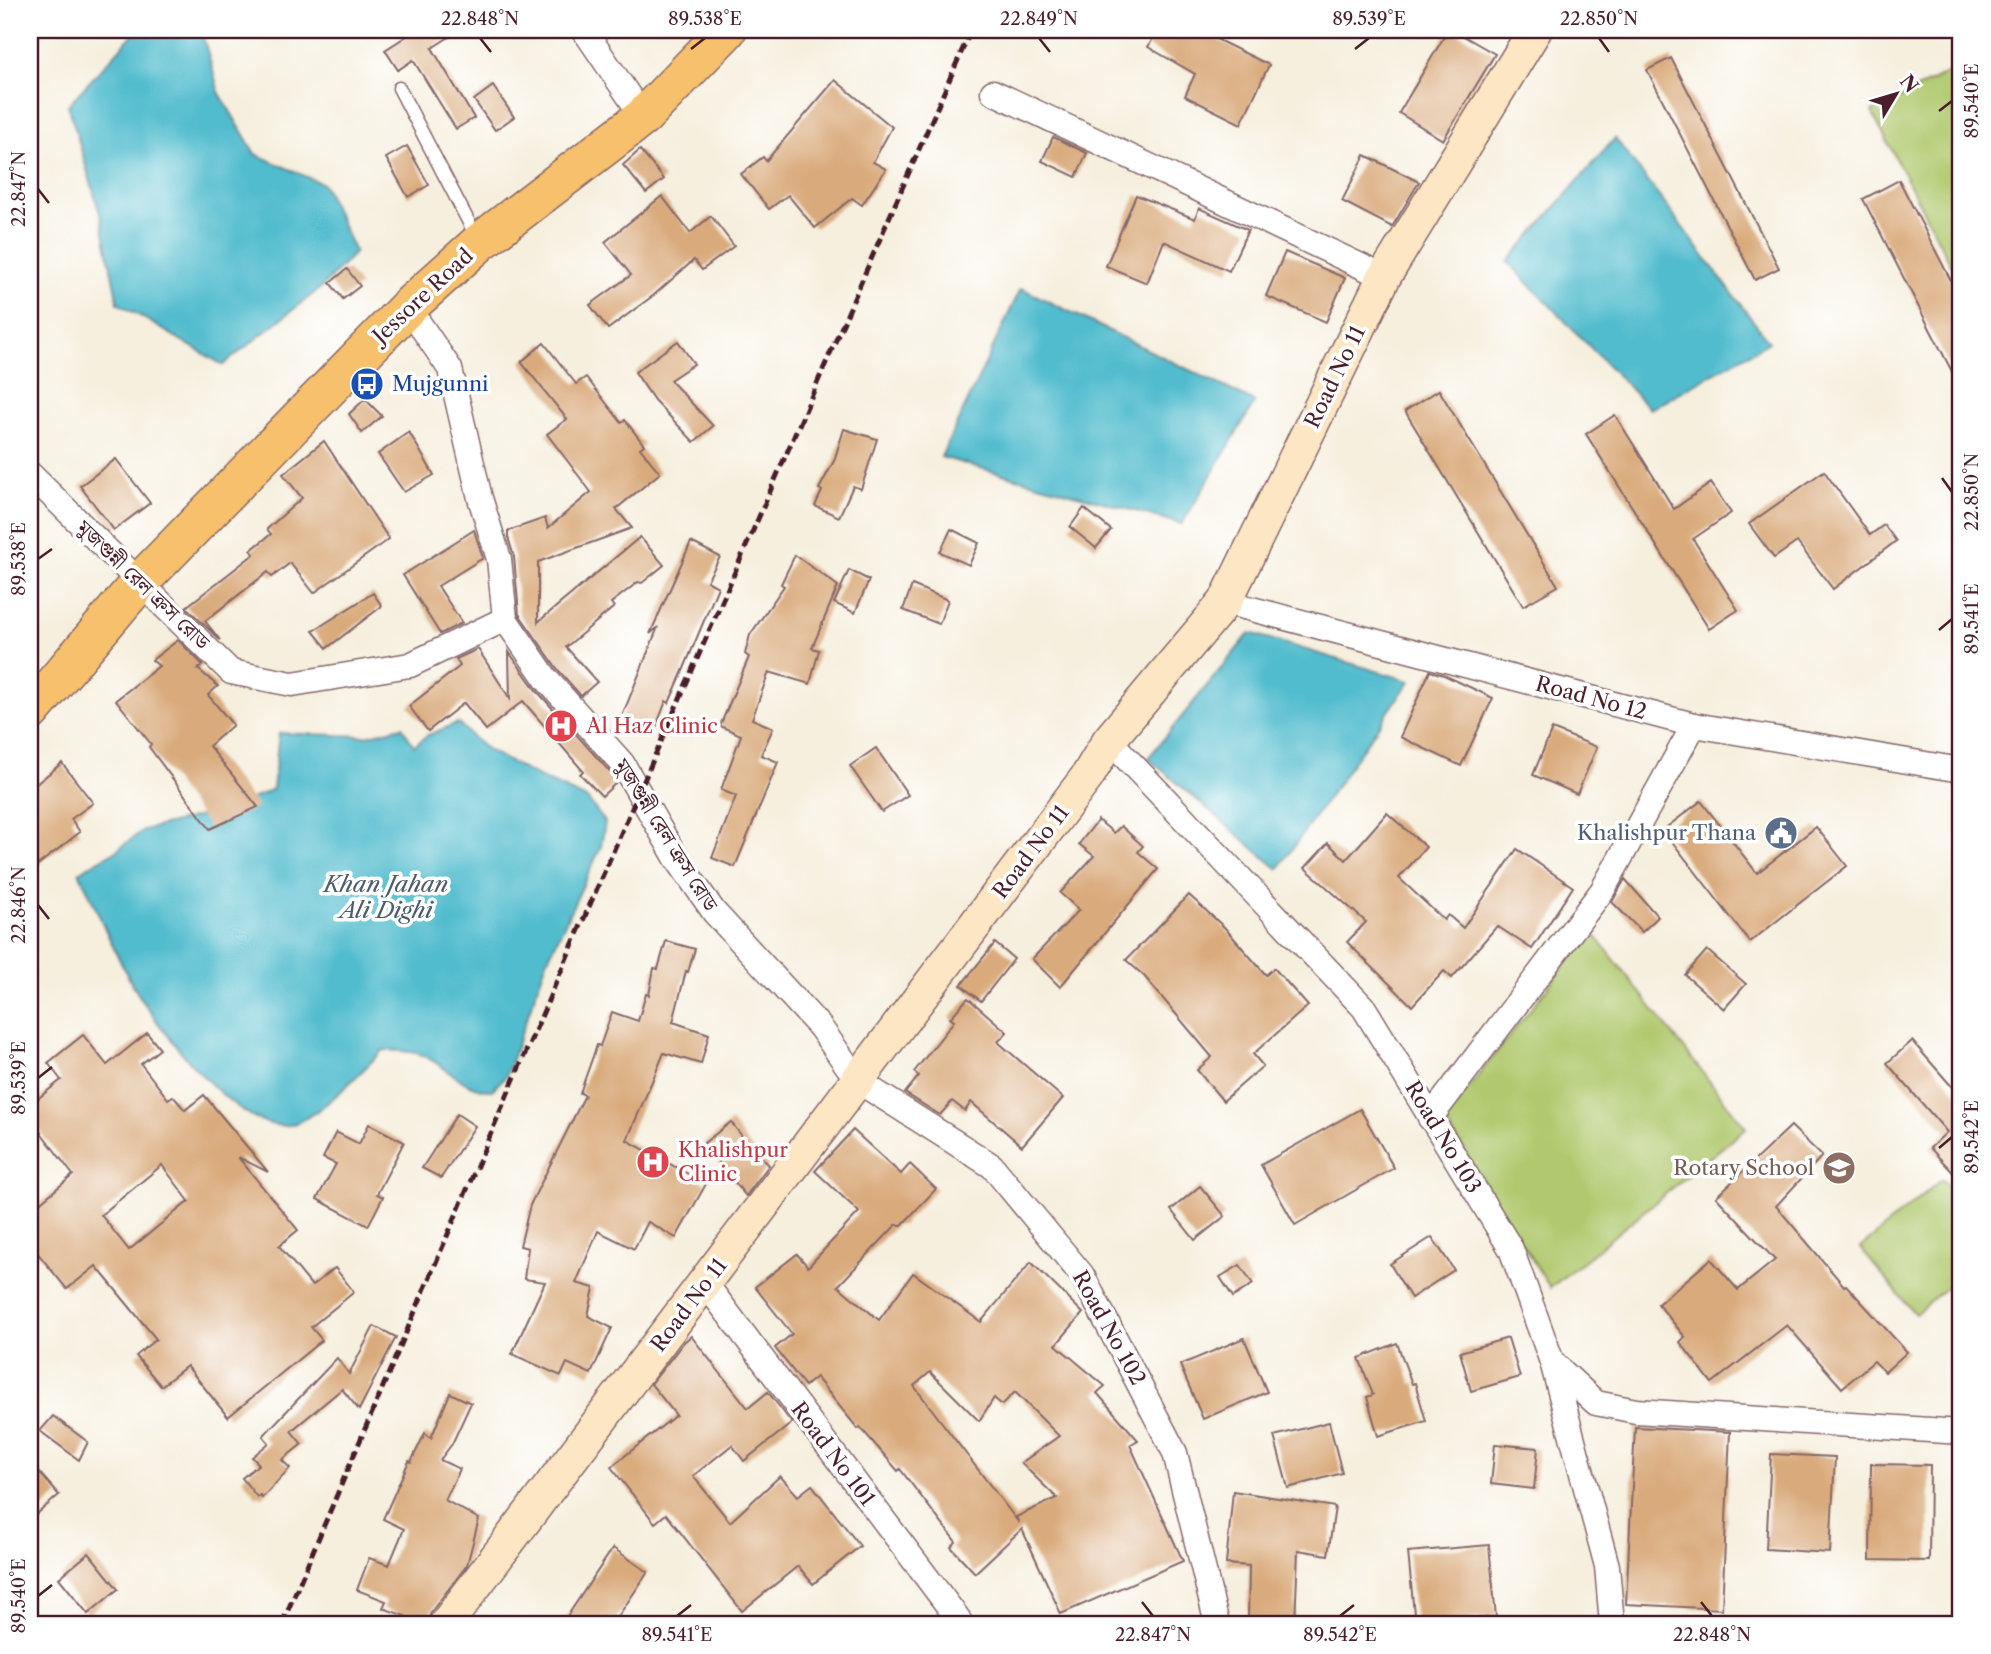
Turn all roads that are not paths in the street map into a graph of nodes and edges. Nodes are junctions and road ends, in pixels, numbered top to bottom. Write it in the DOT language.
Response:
graph roads {
  1 [pos="584,30"];
  2 [pos="727,30"];
  3 [pos="1528,32"];
  4 [pos="399,88"];
  5 [pos="993,92"];
  6 [pos="643,117"];
  7 [pos="479,243"];
  8 [pos="1384,277"];
  9 [pos="408,307"];
  10 [pos="30,474"];
  11 [pos="140,582"];
  12 [pos="1225,602"];
  13 [pos="505,619"];
  14 [pos="30,712"];
  15 [pos="1694,725"];
  16 [pos="1109,740"];
  17 [pos="1961,771"];
  18 [pos="858,1081"];
  19 [pos="1430,1118"];
  20 [pos="705,1283"];
  21 [pos="1552,1362"];
  22 [pos="1961,1432"];
  23 [pos="446,1624"];
  24 [pos="961,1624"];
  25 [pos="1217,1624"];
  26 [pos="1612,1624"];
  1 -- 6 [label="street"];
  2 -- 6 [label="highway, Jessore Road"];
  3 -- 8 [label="street, Road No 11"];
  4 -- 7 [label="lane"];
  5 -- 8 [label="street"];
  6 -- 7 [label="highway, Jessore Road"];
  7 -- 9 [label="highway, Jessore Road"];
  8 -- 12 [label="street, Road No 11"];
  9 -- 11 [label="highway, Jessore Road"];
  9 -- 13 [label="street, মুজগুন্নী রেল ক্রস রোড"];
  10 -- 11 [label="street, মুজগুন্নী রেল ক্রস রোড"];
  11 -- 13 [label="street, মুজগুন্নী রেল ক্রস রোড"];
  11 -- 14 [label="highway, Jessore Road"];
  12 -- 15 [label="street, Road No 12"];
  12 -- 16 [label="street, Road No 11"];
  13 -- 18 [label="street, মুজগুন্নী রেল ক্রস রোড"];
  15 -- 17 [label="street, Road No 12"];
  15 -- 19 [label="street"];
  16 -- 18 [label="street, Road No 11"];
  16 -- 19 [label="street, Road No 103"];
  18 -- 20 [label="street, Road No 11"];
  18 -- 25 [label="street, Road No 102"];
  19 -- 21 [label="street, Road No 103"];
  20 -- 23 [label="street, Road No 11"];
  20 -- 24 [label="street, Road No 101"];
  21 -- 22 [label="street"];
  21 -- 26 [label="street, Road No 103"];
}
